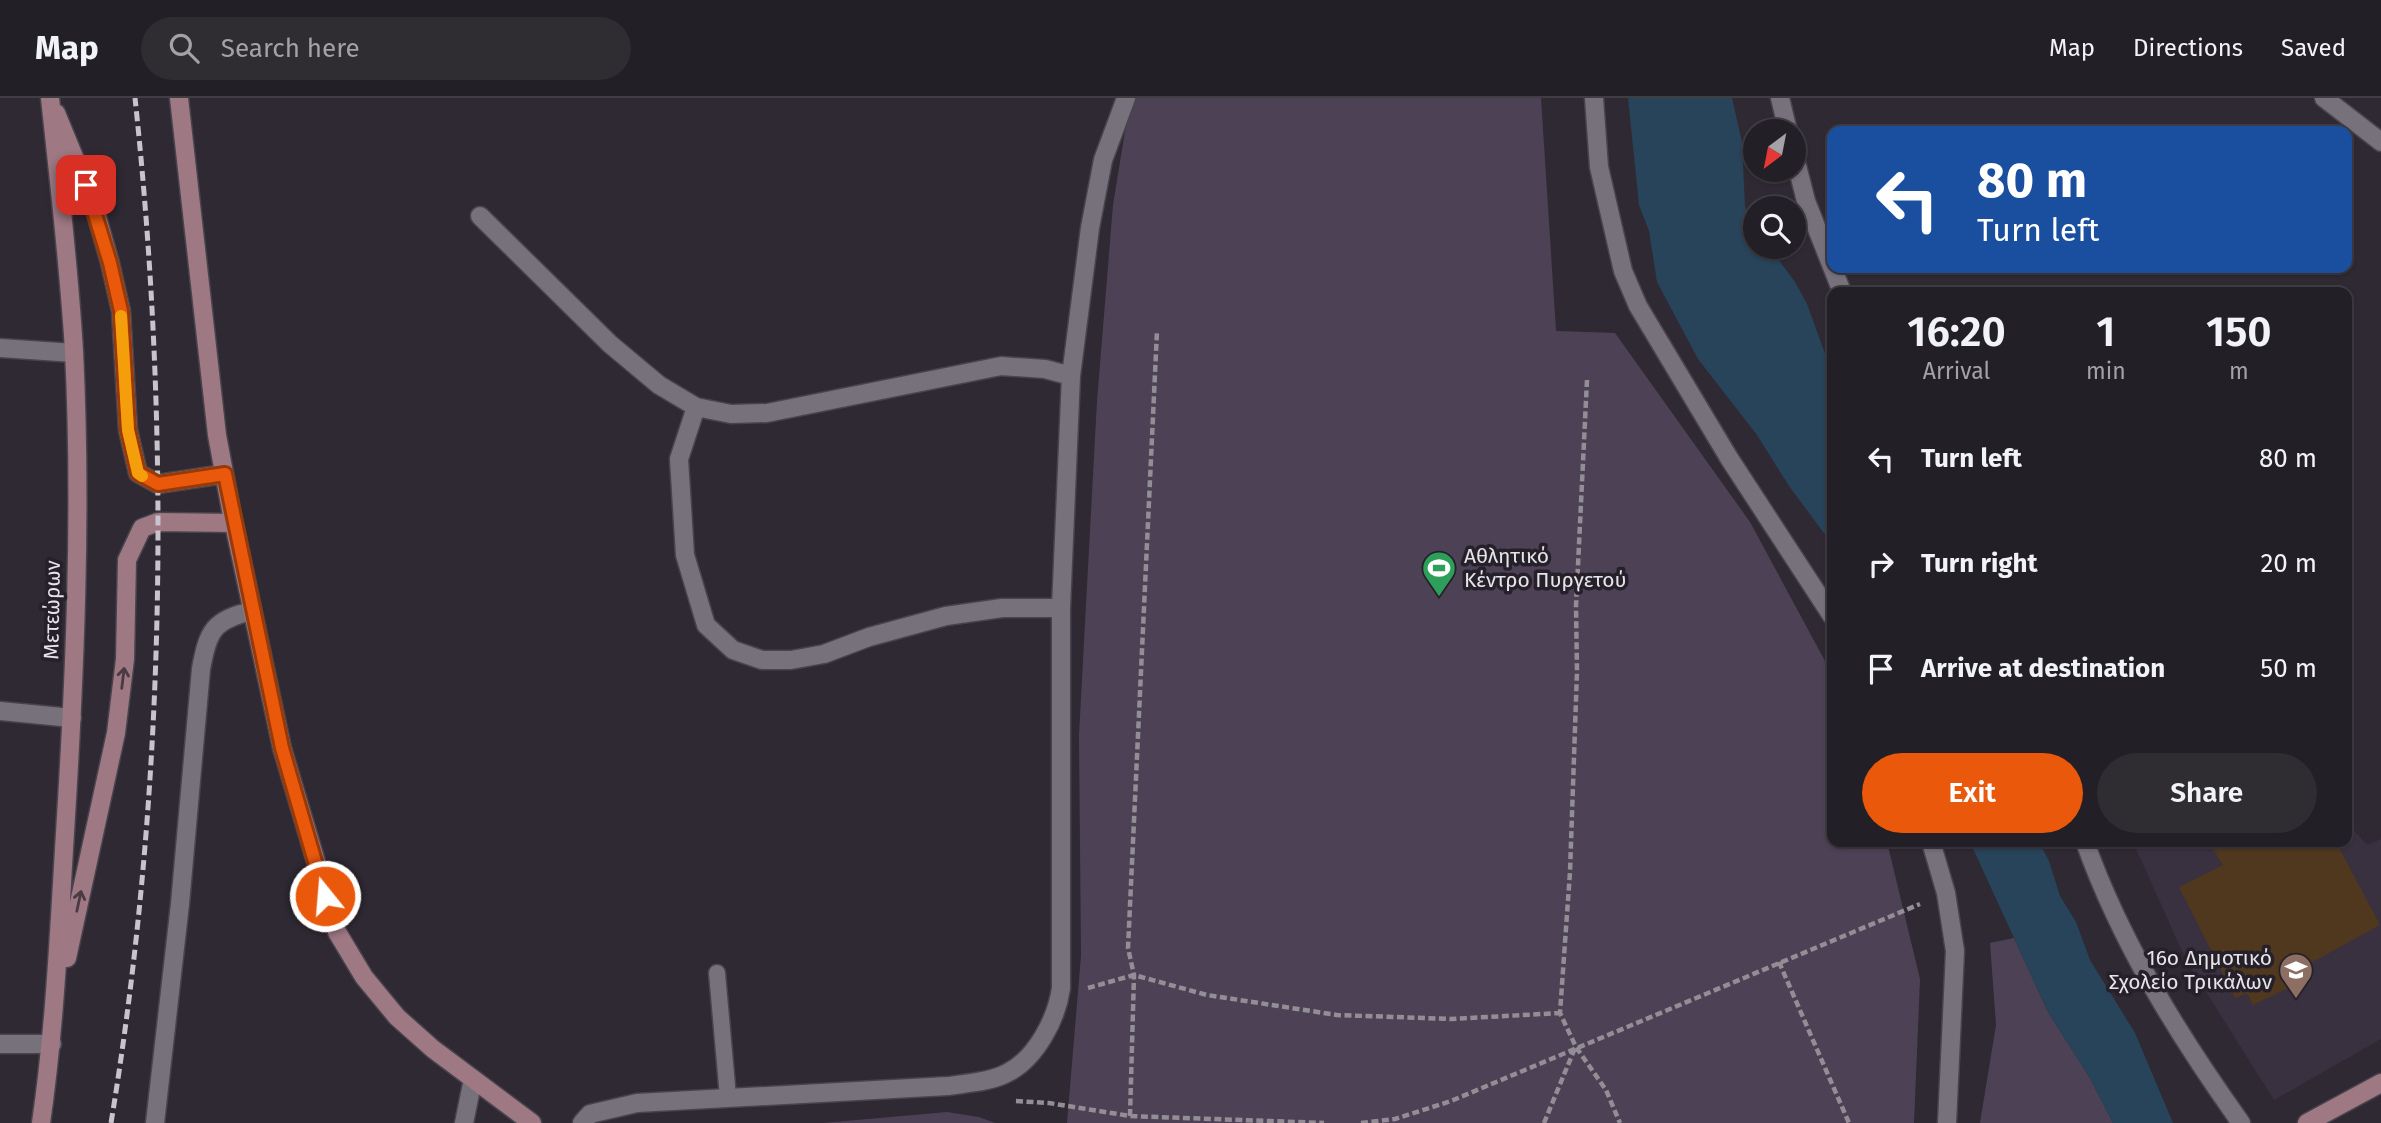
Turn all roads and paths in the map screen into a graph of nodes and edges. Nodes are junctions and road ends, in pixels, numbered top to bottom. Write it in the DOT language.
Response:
graph roads {
  1 [pos="179,98"];
  2 [pos="1126,98"];
  3 [pos="1594,98"];
  4 [pos="1780,98"];
  5 [pos="2324,98"];
  6 [pos="50,99"];
  7 [pos="1785,119"];
  8 [pos="2381,142"];
  9 [pos="1801,182"];
  10 [pos="480,216"];
  11 [pos="1827,254"];
  12 [pos="1157,331"];
  13 [pos="0,348"];
  14 [pos="74,353"];
  15 [pos="1071,376"];
  16 [pos="1587,380"];
  17 [pos="696,407"];
  18 [pos="225,474"];
  19 [pos="233,523"];
  20 [pos="1061,608"];
  21 [pos="1827,608"];
  22 [pos="252,611"];
  23 [pos="0,711"];
  24 [pos="72,718"];
  25 [pos="1933,847"];
  26 [pos="2087,847"];
  27 [pos="1947,893"];
  28 [pos="1779,962"];
  29 [pos="718,973"];
  30 [pos="1134,975"];
  31 [pos="1059,1003"];
  32 [pos="1560,1013"];
  33 [pos="54,1016"];
  34 [pos="0,1044"];
  35 [pos="52,1044"];
  36 [pos="1576,1047"];
  37 [pos="474,1079"];
  38 [pos="2381,1083"];
  39 [pos="728,1097"];
  40 [pos="1223,1121"];
  41 [pos="41,1123"];
  42 [pos="155,1123"];
  43 [pos="464,1123"];
  44 [pos="532,1123"];
  45 [pos="582,1123"];
  46 [pos="1324,1123"];
  47 [pos="1361,1123"];
  48 [pos="1544,1123"];
  49 [pos="1620,1123"];
  50 [pos="1849,1123"];
  51 [pos="1947,1123"];
  52 [pos="2241,1123"];
  53 [pos="2307,1123"];
  1 -- 18 [label="street"];
  2 -- 15 [label="street"];
  3 -- 21 [label="street"];
  4 -- 7 [label="street"];
  5 -- 8 [label="street"];
  6 -- 14 [label="street, Μετεώρων"];
  6 -- 18 [label="street"];
  9 -- 11 [label="street"];
  10 -- 17 [label="street"];
  12 -- 30 [label="path"];
  13 -- 14 [label="street"];
  14 -- 24 [label="street, Μετεώρων"];
  15 -- 17 [label="street"];
  15 -- 20 [label="street"];
  16 -- 32 [label="path"];
  17 -- 20 [label="street"];
  18 -- 19 [label="street"];
  19 -- 22 [label="street"];
  33 -- 19 [label="street, one-way"];
  20 -- 31 [label="street"];
  22 -- 37 [label="street"];
  22 -- 42 [label="street"];
  23 -- 24 [label="street"];
  24 -- 33 [label="street, Μετεώρων"];
  25 -- 27 [label="street"];
  26 -- 52 [label="street"];
  27 -- 28 [label="path"];
  27 -- 51 [label="street"];
  28 -- 36 [label="path"];
  28 -- 50 [label="path"];
  29 -- 39 [label="lane"];
  30 -- 31 [label="path"];
  30 -- 32 [label="path"];
  30 -- 40 [label="path"];
  31 -- 39 [label="street"];
  32 -- 36 [label="path"];
  33 -- 35 [label="street, Μετεώρων"];
  34 -- 35 [label="street"];
  35 -- 41 [label="street, Μετεώρων"];
  36 -- 47 [label="path"];
  36 -- 48 [label="path"];
  36 -- 49 [label="path"];
  37 -- 43 [label="street"];
  37 -- 44 [label="street"];
  38 -- 53 [label="street"];
  39 -- 45 [label="street"];
  40 -- 46 [label="path"];
}
